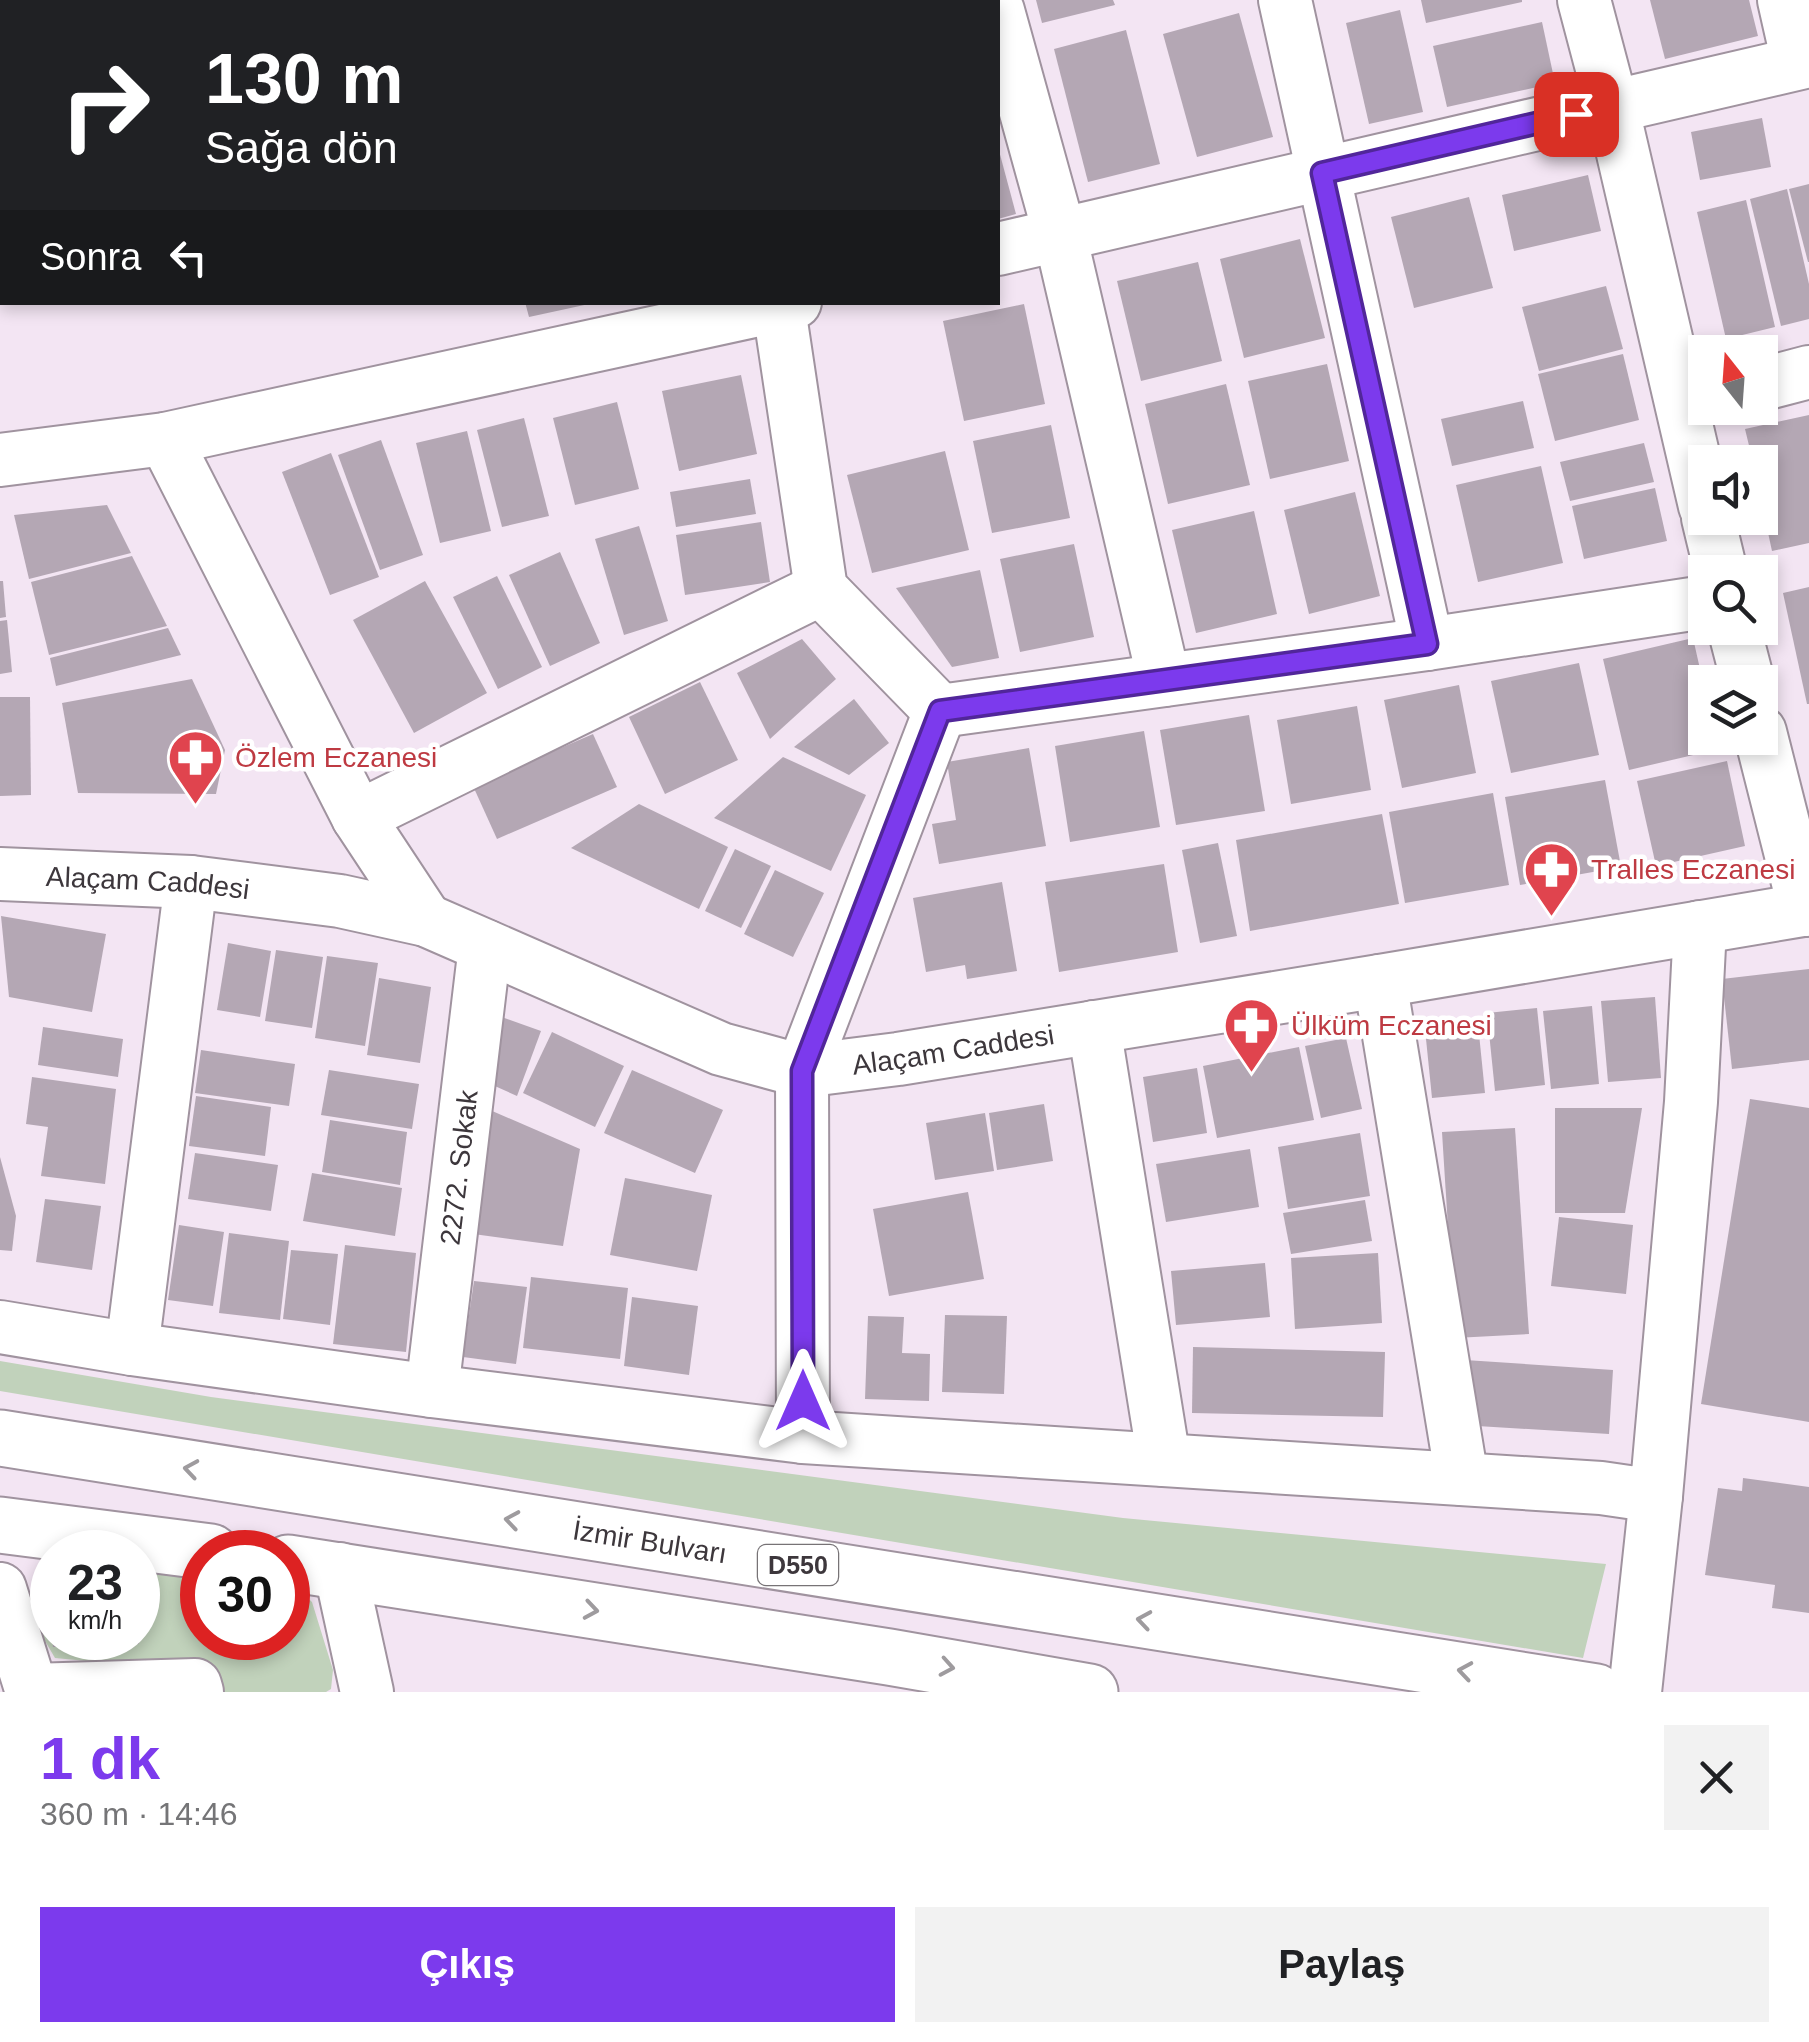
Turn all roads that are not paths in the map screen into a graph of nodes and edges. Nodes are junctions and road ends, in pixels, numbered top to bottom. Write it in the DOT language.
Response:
graph roads {
  1 [pos="1285,0"];
  2 [pos="1584,0"];
  3 [pos="1784,0"];
  4 [pos="1000,18"];
  5 [pos="1803,62"];
  6 [pos="1612,106"];
  7 [pos="1322,173"];
  8 [pos="1060,234"];
  9 [pos="1000,249"];
  10 [pos="779,305"];
  11 [pos="784,305"];
  12 [pos="1809,372"];
  13 [pos="1778,380"];
  14 [pos="1688,385"];
  15 [pos="165,440"];
  16 [pos="0,460"];
  17 [pos="821,589"];
  18 [pos="1688,605"];
  19 [pos="1427,644"];
  20 [pos="1164,680"];
  21 [pos="940,711"];
  22 [pos="1766,755"];
  23 [pos="358,818"];
  24 [pos="0,874"];
  25 [pos="191,882"];
  26 [pos="340,902"];
  27 [pos="1807,909"];
  28 [pos="426,920"];
  29 [pos="1700,927"];
  30 [pos="485,946"];
  31 [pos="1380,981"];
  32 [pos="1094,1027"];
  33 [pos="802,1071"];
  34 [pos="0,1327"];
  35 [pos="132,1349"];
  36 [pos="432,1391"];
  37 [pos="0,1438"];
  38 [pos="803,1438"];
  39 [pos="1164,1460"];
  40 [pos="1462,1479"];
  41 [pos="1656,1496"];
  42 [pos="0,1525"];
  43 [pos="180,1548"];
  44 [pos="314,1566"];
  45 [pos="0,1590"];
  46 [pos="891,1675"];
  47 [pos="32,1691"];
  48 [pos="197,1692"];
  49 [pos="367,1692"];
  50 [pos="1090,1692"];
  51 [pos="1596,1692"];
  52 [pos="1635,1692"];
  1 -- 7 [label="street"];
  2 -- 6 [label="street"];
  3 -- 5 [label="street"];
  4 -- 8 [label="street"];
  5 -- 6 [label="street"];
  6 -- 7 [label="street"];
  6 -- 14 [label="street"];
  7 -- 8 [label="street"];
  7 -- 19 [label="street"];
  8 -- 9 [label="street"];
  8 -- 20 [label="street"];
  10 -- 15 [label="street"];
  11 -- 17 [label="street"];
  12 -- 13 [label="street"];
  15 -- 16 [label="street"];
  15 -- 23 [label="street"];
  17 -- 21 [label="street"];
  17 -- 23 [label="street"];
  18 -- 19 [label="street"];
  19 -- 20 [label="street"];
  20 -- 21 [label="street"];
  21 -- 33 [label="street"];
  22 -- 27 [label="street"];
  23 -- 26 [label="street"];
  23 -- 28 [label="street"];
  24 -- 25 [label="street, Alaçam Caddesi"];
  25 -- 26 [label="street, Alaçam Caddesi"];
  25 -- 35 [label="street"];
  26 -- 28 [label="street, Alaçam Caddesi"];
  27 -- 29 [label="street, Alaçam Caddesi"];
  28 -- 30 [label="street, Alaçam Caddesi"];
  29 -- 31 [label="street, Alaçam Caddesi"];
  29 -- 41 [label="street"];
  30 -- 33 [label="street, Alaçam Caddesi"];
  30 -- 36 [label="street, 2272. Sokak"];
  31 -- 32 [label="street, Alaçam Caddesi"];
  31 -- 40 [label="street"];
  32 -- 33 [label="street, Alaçam Caddesi"];
  32 -- 39 [label="street"];
  33 -- 38 [label="street"];
  34 -- 35 [label="street"];
  35 -- 36 [label="street"];
  36 -- 38 [label="street"];
  51 -- 37 [label="highway, İzmir Bulvarı / D550, one-way"];
  38 -- 39 [label="street"];
  39 -- 40 [label="street"];
  40 -- 41 [label="street"];
  41 -- 52 [label="street"];
  42 -- 43 [label="highway"];
  44 -- 46 [label="highway, one-way"];
  44 -- 49 [label="street"];
  45 -- 47 [label="street"];
  46 -- 50 [label="highway, one-way"];
  47 -- 48 [label="street"];
}
